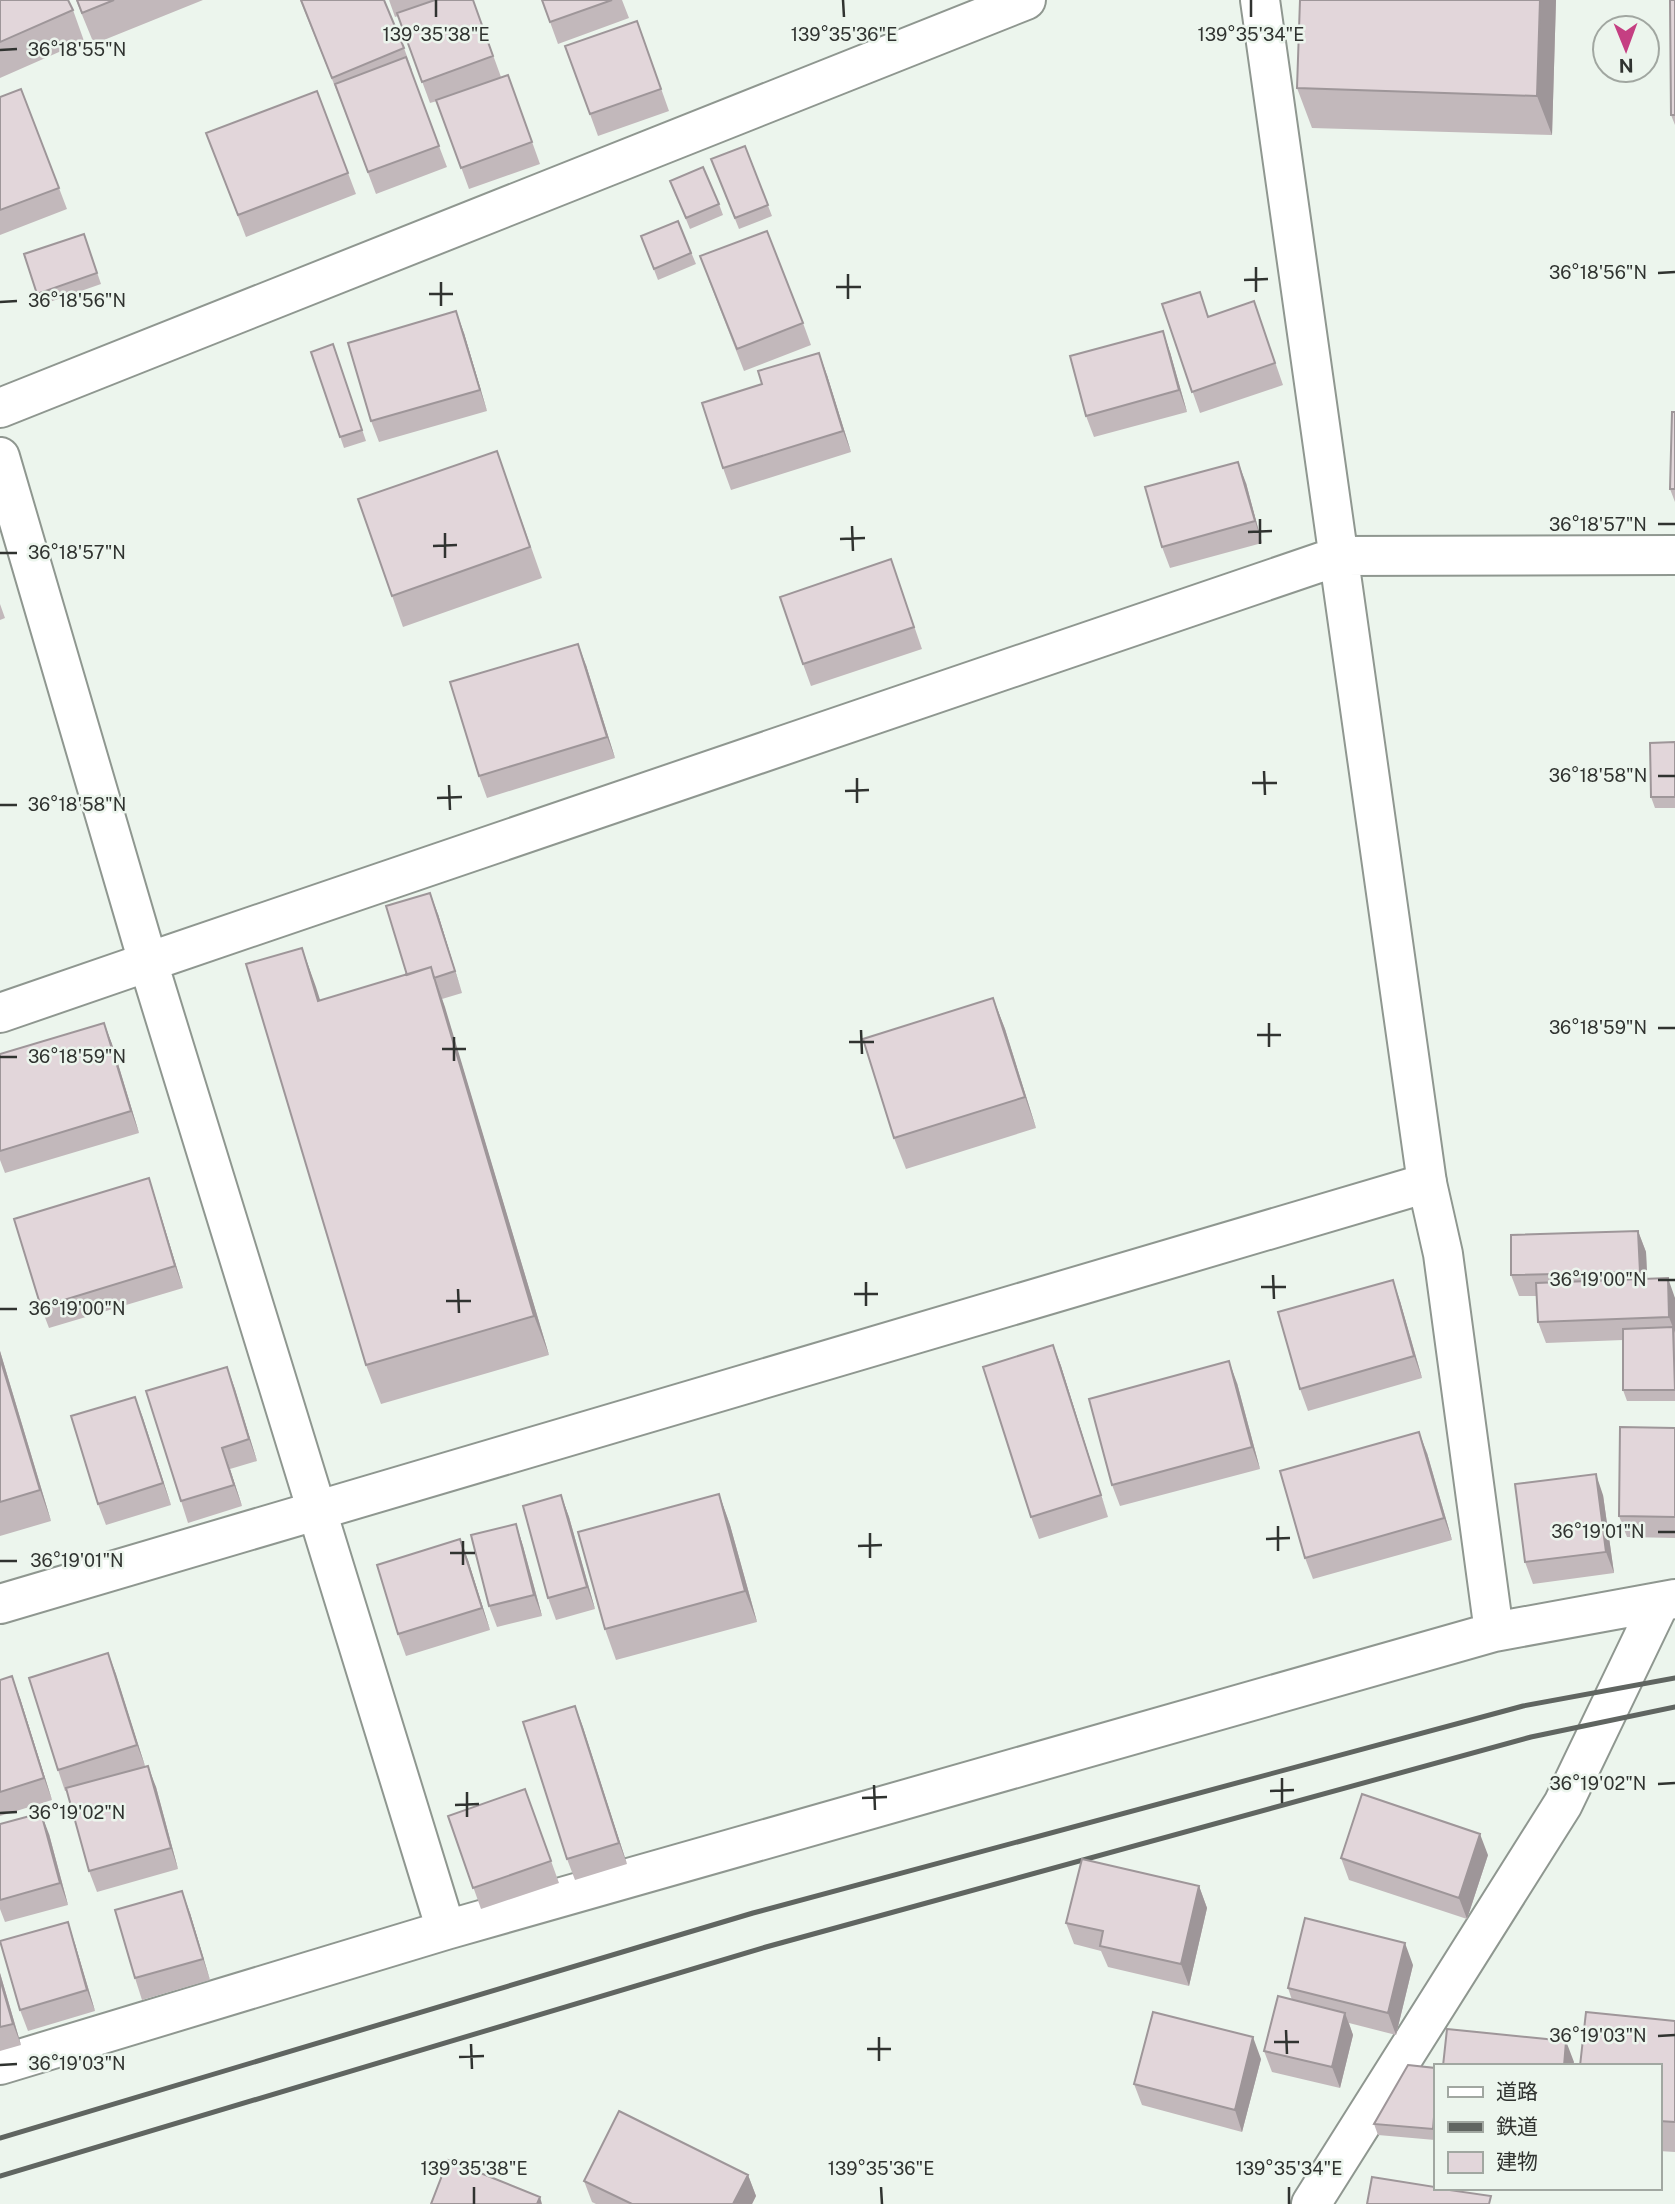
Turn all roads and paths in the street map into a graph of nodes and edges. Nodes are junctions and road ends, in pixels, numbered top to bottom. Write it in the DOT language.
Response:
graph roads {
  1 [pos="1026,0"];
  2 [pos="1260,0"];
  3 [pos="0,408"];
  4 [pos="0,457"];
  5 [pos="1675,555"];
  6 [pos="1339,556"];
  7 [pos="148,962"];
  8 [pos="0,1013"];
  9 [pos="1427,1183"];
  10 [pos="317,1510"];
  11 [pos="1668,1601"];
  12 [pos="0,1604"];
  13 [pos="1494,1632"];
  14 [pos="446,1930"];
  15 [pos="0,2065"];
  16 [pos="1311,2204"];
  1 -- 3 [label="street"];
  2 -- 6 [label="street"];
  4 -- 7 [label="street"];
  5 -- 6 [label="street"];
  6 -- 7 [label="street"];
  6 -- 9 [label="street"];
  7 -- 8 [label="street"];
  7 -- 10 [label="street"];
  9 -- 10 [label="street"];
  9 -- 13 [label="street"];
  10 -- 12 [label="street"];
  10 -- 14 [label="street"];
  11 -- 13 [label="street"];
  11 -- 16 [label="street"];
  13 -- 14 [label="street"];
  14 -- 15 [label="street"];
}
